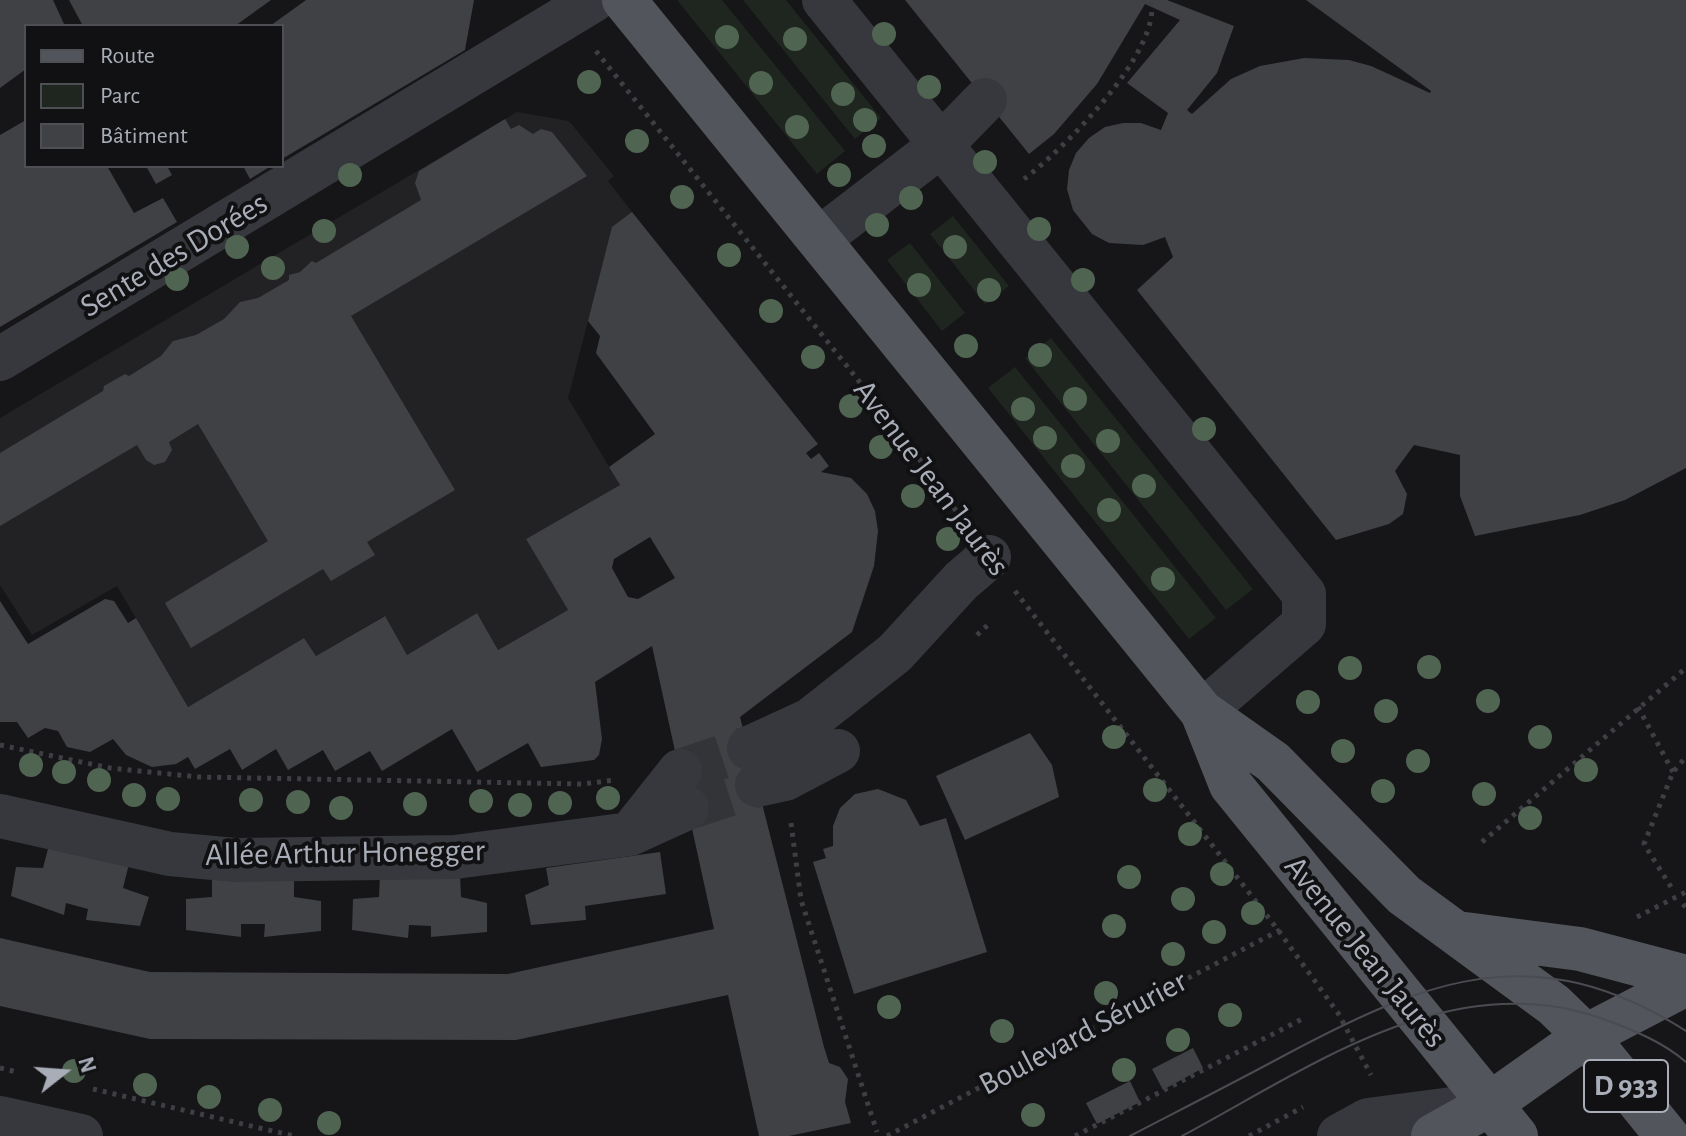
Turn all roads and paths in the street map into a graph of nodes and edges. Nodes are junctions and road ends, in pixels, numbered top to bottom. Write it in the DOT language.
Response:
graph roads {
  1 [pos="624,0"];
  2 [pos="824,0"];
  3 [pos="1151,0"];
  4 [pos="592,21"];
  5 [pos="985,100"];
  6 [pos="940,146"];
  7 [pos="1014,187"];
  8 [pos="819,239"];
  9 [pos="0,359"];
  10 [pos="989,557"];
  11 [pos="1686,668"];
  12 [pos="1638,707"];
  13 [pos="1202,712"];
  14 [pos="0,745"];
  15 [pos="838,751"];
  16 [pos="1686,757"];
  17 [pos="764,771"];
  18 [pos="1673,772"];
  19 [pos="684,789"];
  20 [pos="0,816"];
  21 [pos="1482,842"];
  22 [pos="1671,887"];
  23 [pos="1278,930"];
  24 [pos="1451,930"];
  25 [pos="1686,977"];
  26 [pos="1686,984"];
  27 [pos="1306,1017"];
  28 [pos="1586,1036"];
  29 [pos="0,1068"];
  30 [pos="31,1075"];
  31 [pos="1375,1082"];
  32 [pos="77,1086"];
  33 [pos="1287,1116"];
  34 [pos="0,1118"];
  35 [pos="1503,1120"];
  36 [pos="877,1132"];
  37 [pos="81,1136"];
  38 [pos="294,1136"];
  39 [pos="887,1136"];
  40 [pos="1075,1136"];
  41 [pos="1249,1136"];
  42 [pos="1339,1136"];
  43 [pos="1433,1136"];
  44 [pos="1667,1136"];
  1 -- 8 [label="main road, Avenue Jean Jaurès"];
  2 -- 6 [label="street"];
  3 -- 7 [label="path"];
  4 -- 9 [label="street, Sente des Dorées"];
  4 -- 10 [label="path, Avenue Jean Jaurès"];
  5 -- 6 [label="street"];
  6 -- 8 [label="street"];
  6 -- 13 [label="street"];
  8 -- 13 [label="main road, Avenue Jean Jaurès"];
  10 -- 17 [label="street"];
  10 -- 23 [label="path, Avenue Jean Jaurès"];
  11 -- 12 [label="path"];
  12 -- 18 [label="path"];
  12 -- 21 [label="path"];
  13 -- 24 [label="main road, Avenue Jean Jaurès"];
  13 -- 35 [label="main road, Avenue Jean Jaurès"];
  14 -- 19 [label="path"];
  15 -- 17 [label="street"];
  16 -- 18 [label="path"];
  17 -- 36 [label="path"];
  18 -- 22 [label="path"];
  19 -- 20 [label="street, Allée Arthur Honegger"];
  23 -- 31 [label="path, Avenue Jean Jaurès"];
  23 -- 39 [label="path, Boulevard Sérurier"];
  24 -- 25 [label="main road"];
  24 -- 28 [label="main road, Avenue Jean Jaurès"];
  26 -- 28 [label="main road"];
  27 -- 40 [label="path"];
  28 -- 35 [label="main road"];
  28 -- 44 [label="main road, D 933"];
  29 -- 30 [label="path"];
  32 -- 38 [label="path"];
  33 -- 41 [label="path"];
  34 -- 37 [label="street"];
  35 -- 42 [label="street"];
  35 -- 43 [label="main road"];
}
